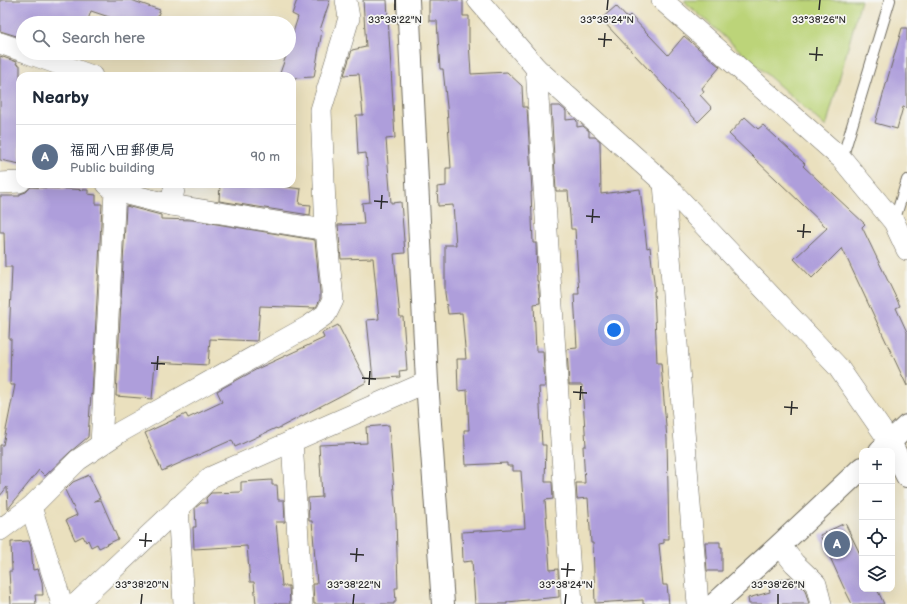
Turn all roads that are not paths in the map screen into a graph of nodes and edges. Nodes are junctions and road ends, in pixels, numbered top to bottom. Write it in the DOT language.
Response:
graph roads {
  1 [pos="346,0"];
  2 [pos="408,0"];
  3 [pos="478,0"];
  4 [pos="662,0"];
  5 [pos="890,0"];
  6 [pos="0,43"];
  7 [pos="16,49"];
  8 [pos="47,60"];
  9 [pos="536,68"];
  10 [pos="81,72"];
  11 [pos="842,159"];
  12 [pos="907,180"];
  13 [pos="16,182"];
  14 [pos="0,183"];
  15 [pos="664,183"];
  16 [pos="111,188"];
  17 [pos="114,188"];
  18 [pos="174,188"];
  19 [pos="171,205"];
  20 [pos="894,222"];
  21 [pos="326,230"];
  22 [pos="907,250"];
  23 [pos="427,382"];
  24 [pos="907,426"];
  25 [pos="292,441"];
  26 [pos="101,444"];
  27 [pos="885,446"];
  28 [pos="859,471"];
  29 [pos="907,476"];
  30 [pos="31,507"];
  31 [pos="178,508"];
  32 [pos="0,530"];
  33 [pos="780,545"];
  34 [pos="62,604"];
  35 [pos="76,604"];
  36 [pos="184,604"];
  37 [pos="302,604"];
  38 [pos="443,604"];
  39 [pos="572,604"];
  40 [pos="698,604"];
  41 [pos="715,604"];
  42 [pos="821,604"];
  1 -- 21 [label="street"];
  2 -- 23 [label="street"];
  3 -- 9 [label="street"];
  4 -- 11 [label="street"];
  5 -- 11 [label="lane"];
  6 -- 7 [label="street"];
  8 -- 10 [label="street"];
  9 -- 15 [label="street"];
  9 -- 39 [label="street"];
  11 -- 20 [label="street"];
  12 -- 20 [label="lane"];
  13 -- 14 [label="street"];
  15 -- 27 [label="street"];
  15 -- 40 [label="street"];
  16 -- 26 [label="street"];
  17 -- 19 [label="street"];
  18 -- 19 [label="street"];
  19 -- 21 [label="street"];
  20 -- 22 [label="street"];
  21 -- 26 [label="street"];
  23 -- 25 [label="street"];
  23 -- 38 [label="street"];
  24 -- 27 [label="street"];
  25 -- 31 [label="street"];
  25 -- 37 [label="street"];
  26 -- 30 [label="street"];
  27 -- 29 [label="street"];
  28 -- 33 [label="street"];
  30 -- 32 [label="street"];
  30 -- 34 [label="street"];
  31 -- 35 [label="street"];
  31 -- 36 [label="street"];
  33 -- 41 [label="street"];
  33 -- 42 [label="street"];
}
